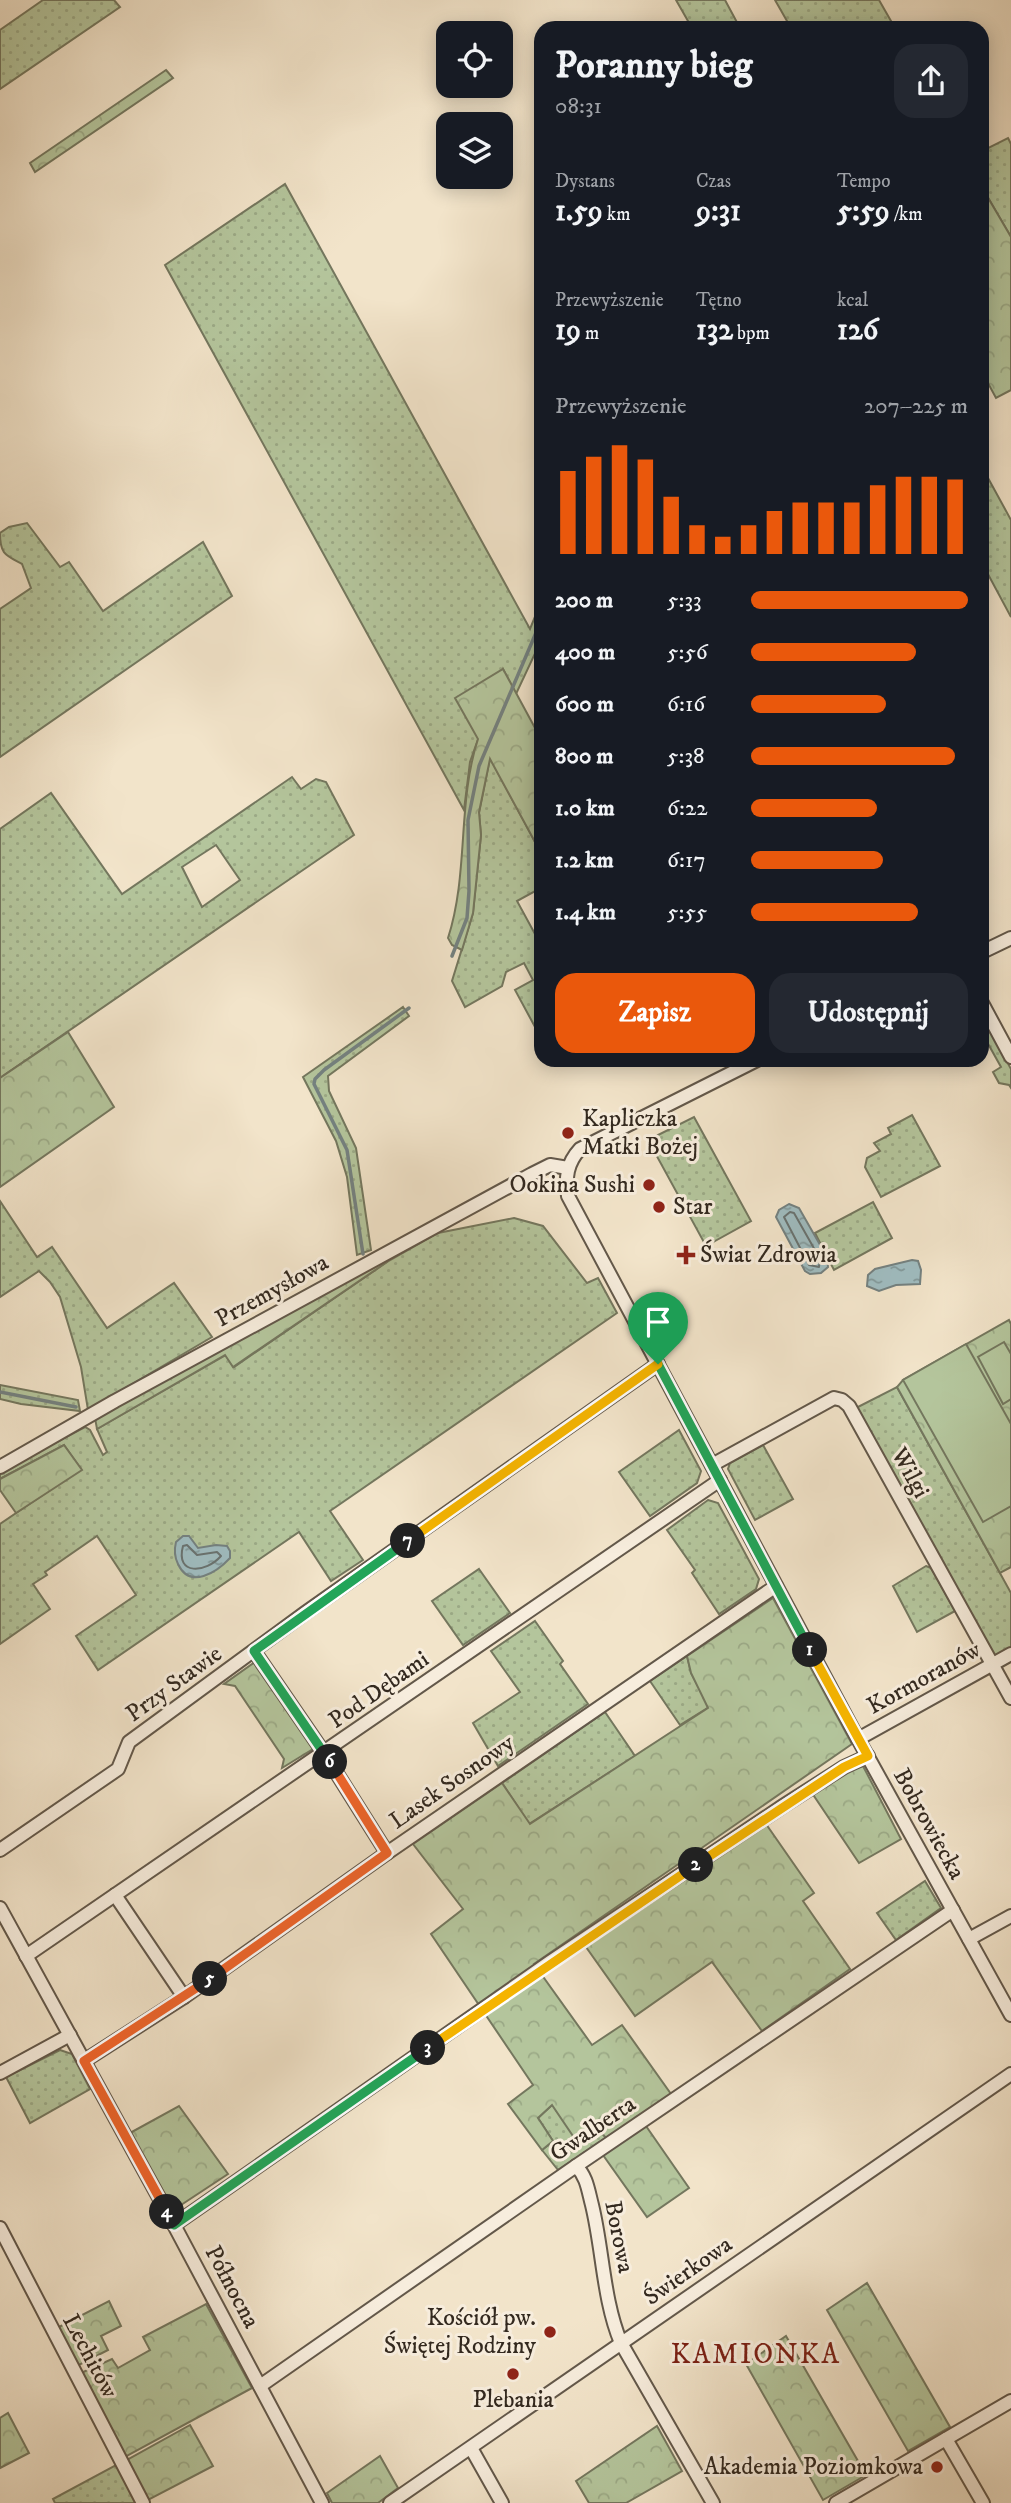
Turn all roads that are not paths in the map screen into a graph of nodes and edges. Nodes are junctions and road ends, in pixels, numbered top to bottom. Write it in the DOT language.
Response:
graph roads {
  1 [pos="1011,938"];
  2 [pos="989,949"];
  3 [pos="989,1016"];
  4 [pos="1011,1057"];
  5 [pos="743,1067"];
  6 [pos="568,1168"];
  7 [pos="658,1364"];
  8 [pos="712,1465"];
  9 [pos="0,1467"];
  10 [pos="720,1480"];
  11 [pos="776,1586"];
  12 [pos="254,1651"];
  13 [pos="1011,1654"];
  14 [pos="992,1664"];
  15 [pos="1011,1698"];
  16 [pos="858,1739"];
  17 [pos="324,1753"];
  18 [pos="868,1756"];
  19 [pos="0,1850"];
  20 [pos="387,1853"];
  21 [pos="115,1895"];
  22 [pos="0,1908"];
  23 [pos="953,1910"];
  24 [pos="1011,1916"];
  25 [pos="969,1939"];
  26 [pos="26,1956"];
  27 [pos="184,1997"];
  28 [pos="1011,2015"];
  29 [pos="70,2035"];
  30 [pos="84,2061"];
  31 [pos="0,2073"];
  32 [pos="1011,2074"];
  33 [pos="576,2166"];
  34 [pos="174,2225"];
  35 [pos="0,2228"];
  36 [pos="621,2343"];
  37 [pos="260,2386"];
  38 [pos="1011,2401"];
  39 [pos="946,2439"];
  40 [pos="471,2448"];
  41 [pos="143,2503"];
  42 [pos="322,2503"];
  43 [pos="390,2503"];
  44 [pos="502,2503"];
  45 [pos="713,2503"];
  46 [pos="836,2503"];
  47 [pos="983,2503"];
  1 -- 2 [label="street"];
  3 -- 4 [label="street"];
  5 -- 6 [label="street"];
  6 -- 7 [label="street, Bobrowiecka"];
  6 -- 9 [label="street, Przemysłowa"];
  7 -- 8 [label="street, Bobrowiecka"];
  7 -- 12 [label="street, Przy Stawie"];
  8 -- 10 [label="street, Bobrowiecka"];
  8 -- 14 [label="street, Wilgi"];
  10 -- 11 [label="street, Bobrowiecka"];
  10 -- 17 [label="street, Pod Dębami"];
  11 -- 16 [label="street, Bobrowiecka"];
  11 -- 20 [label="street, Lasek Sosnowy"];
  12 -- 17 [label="street"];
  12 -- 19 [label="street, Przy Stawie"];
  13 -- 14 [label="street, Kormoranów"];
  14 -- 15 [label="street, Wilgi"];
  14 -- 16 [label="street, Kormoranów"];
  16 -- 18 [label="street, Bobrowiecka"];
  17 -- 20 [label="street"];
  17 -- 21 [label="street, Pod Dębami"];
  18 -- 23 [label="street, Bobrowiecka"];
  18 -- 34 [label="street"];
  20 -- 27 [label="street, Lasek Sosnowy"];
  21 -- 26 [label="street, Pod Dębami"];
  21 -- 27 [label="street"];
  22 -- 26 [label="street, Północna"];
  23 -- 25 [label="street, Bobrowiecka"];
  23 -- 33 [label="street, Gwalberta"];
  24 -- 25 [label="street"];
  25 -- 28 [label="street, Bobrowiecka"];
  26 -- 29 [label="street, Północna"];
  27 -- 30 [label="street, Lasek Sosnowy"];
  29 -- 30 [label="street, Północna"];
  29 -- 31 [label="street"];
  30 -- 34 [label="street, Północna"];
  32 -- 36 [label="street, Świerkowa"];
  33 -- 36 [label="street, Borowa"];
  33 -- 37 [label="street, Gwalberta"];
  34 -- 37 [label="street, Północna"];
  35 -- 41 [label="street, Lechitów"];
  36 -- 40 [label="street, Świerkowa"];
  36 -- 45 [label="street, Borowa"];
  37 -- 42 [label="street, Północna"];
  38 -- 39 [label="street"];
  39 -- 46 [label="street"];
  39 -- 47 [label="street"];
  40 -- 43 [label="street, Świerkowa"];
  40 -- 44 [label="street"];
}
